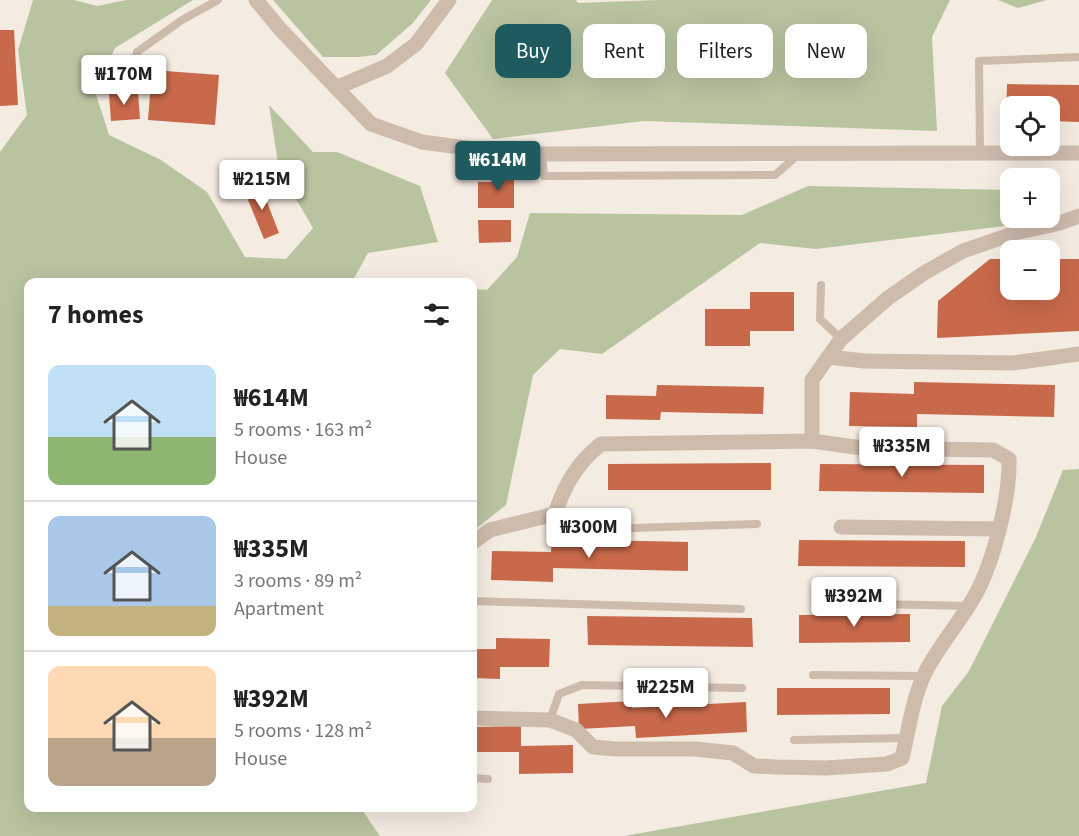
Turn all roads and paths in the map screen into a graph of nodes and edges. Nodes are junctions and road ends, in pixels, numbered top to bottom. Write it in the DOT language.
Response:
graph roads {
  1 [pos="218,0"];
  2 [pos="256,0"];
  3 [pos="449,0"];
  4 [pos="1079,57"];
  5 [pos="130,77"];
  6 [pos="336,88"];
  7 [pos="542,153"];
  8 [pos="801,153"];
  9 [pos="980,153"];
  10 [pos="1079,153"];
  11 [pos="1079,216"];
  12 [pos="821,285"];
  13 [pos="841,339"];
  14 [pos="1079,354"];
  15 [pos="828,357"];
  16 [pos="812,441"];
  17 [pos="555,514"];
  18 [pos="757,524"];
  19 [pos="841,527"];
  20 [pos="998,529"];
  21 [pos="477,539"];
  22 [pos="477,601"];
  23 [pos="834,603"];
  24 [pos="968,606"];
  25 [pos="741,609"];
  26 [pos="813,675"];
  27 [pos="924,676"];
  28 [pos="742,688"];
  29 [pos="477,718"];
  30 [pos="550,720"];
  31 [pos="907,738"];
  32 [pos="794,740"];
  33 [pos="477,778"];
  34 [pos="488,779"];
  1 -- 5 [label="lane"];
  2 -- 6 [label="street"];
  3 -- 6 [label="street"];
  4 -- 9 [label="lane"];
  6 -- 7 [label="street"];
  7 -- 8 [label="street"];
  7 -- 8 [label="lane"];
  8 -- 9 [label="street"];
  9 -- 10 [label="street"];
  11 -- 13 [label="street"];
  12 -- 13 [label="lane"];
  13 -- 15 [label="street"];
  14 -- 15 [label="street"];
  15 -- 16 [label="street"];
  16 -- 17 [label="street"];
  16 -- 20 [label="street"];
  17 -- 18 [label="lane"];
  17 -- 21 [label="street"];
  19 -- 20 [label="street"];
  20 -- 24 [label="street"];
  22 -- 25 [label="lane"];
  23 -- 24 [label="lane"];
  24 -- 27 [label="street"];
  26 -- 27 [label="lane"];
  27 -- 31 [label="street"];
  28 -- 30 [label="lane"];
  29 -- 30 [label="street"];
  30 -- 31 [label="street"];
  31 -- 32 [label="lane"];
  33 -- 34 [label="lane"];
}
